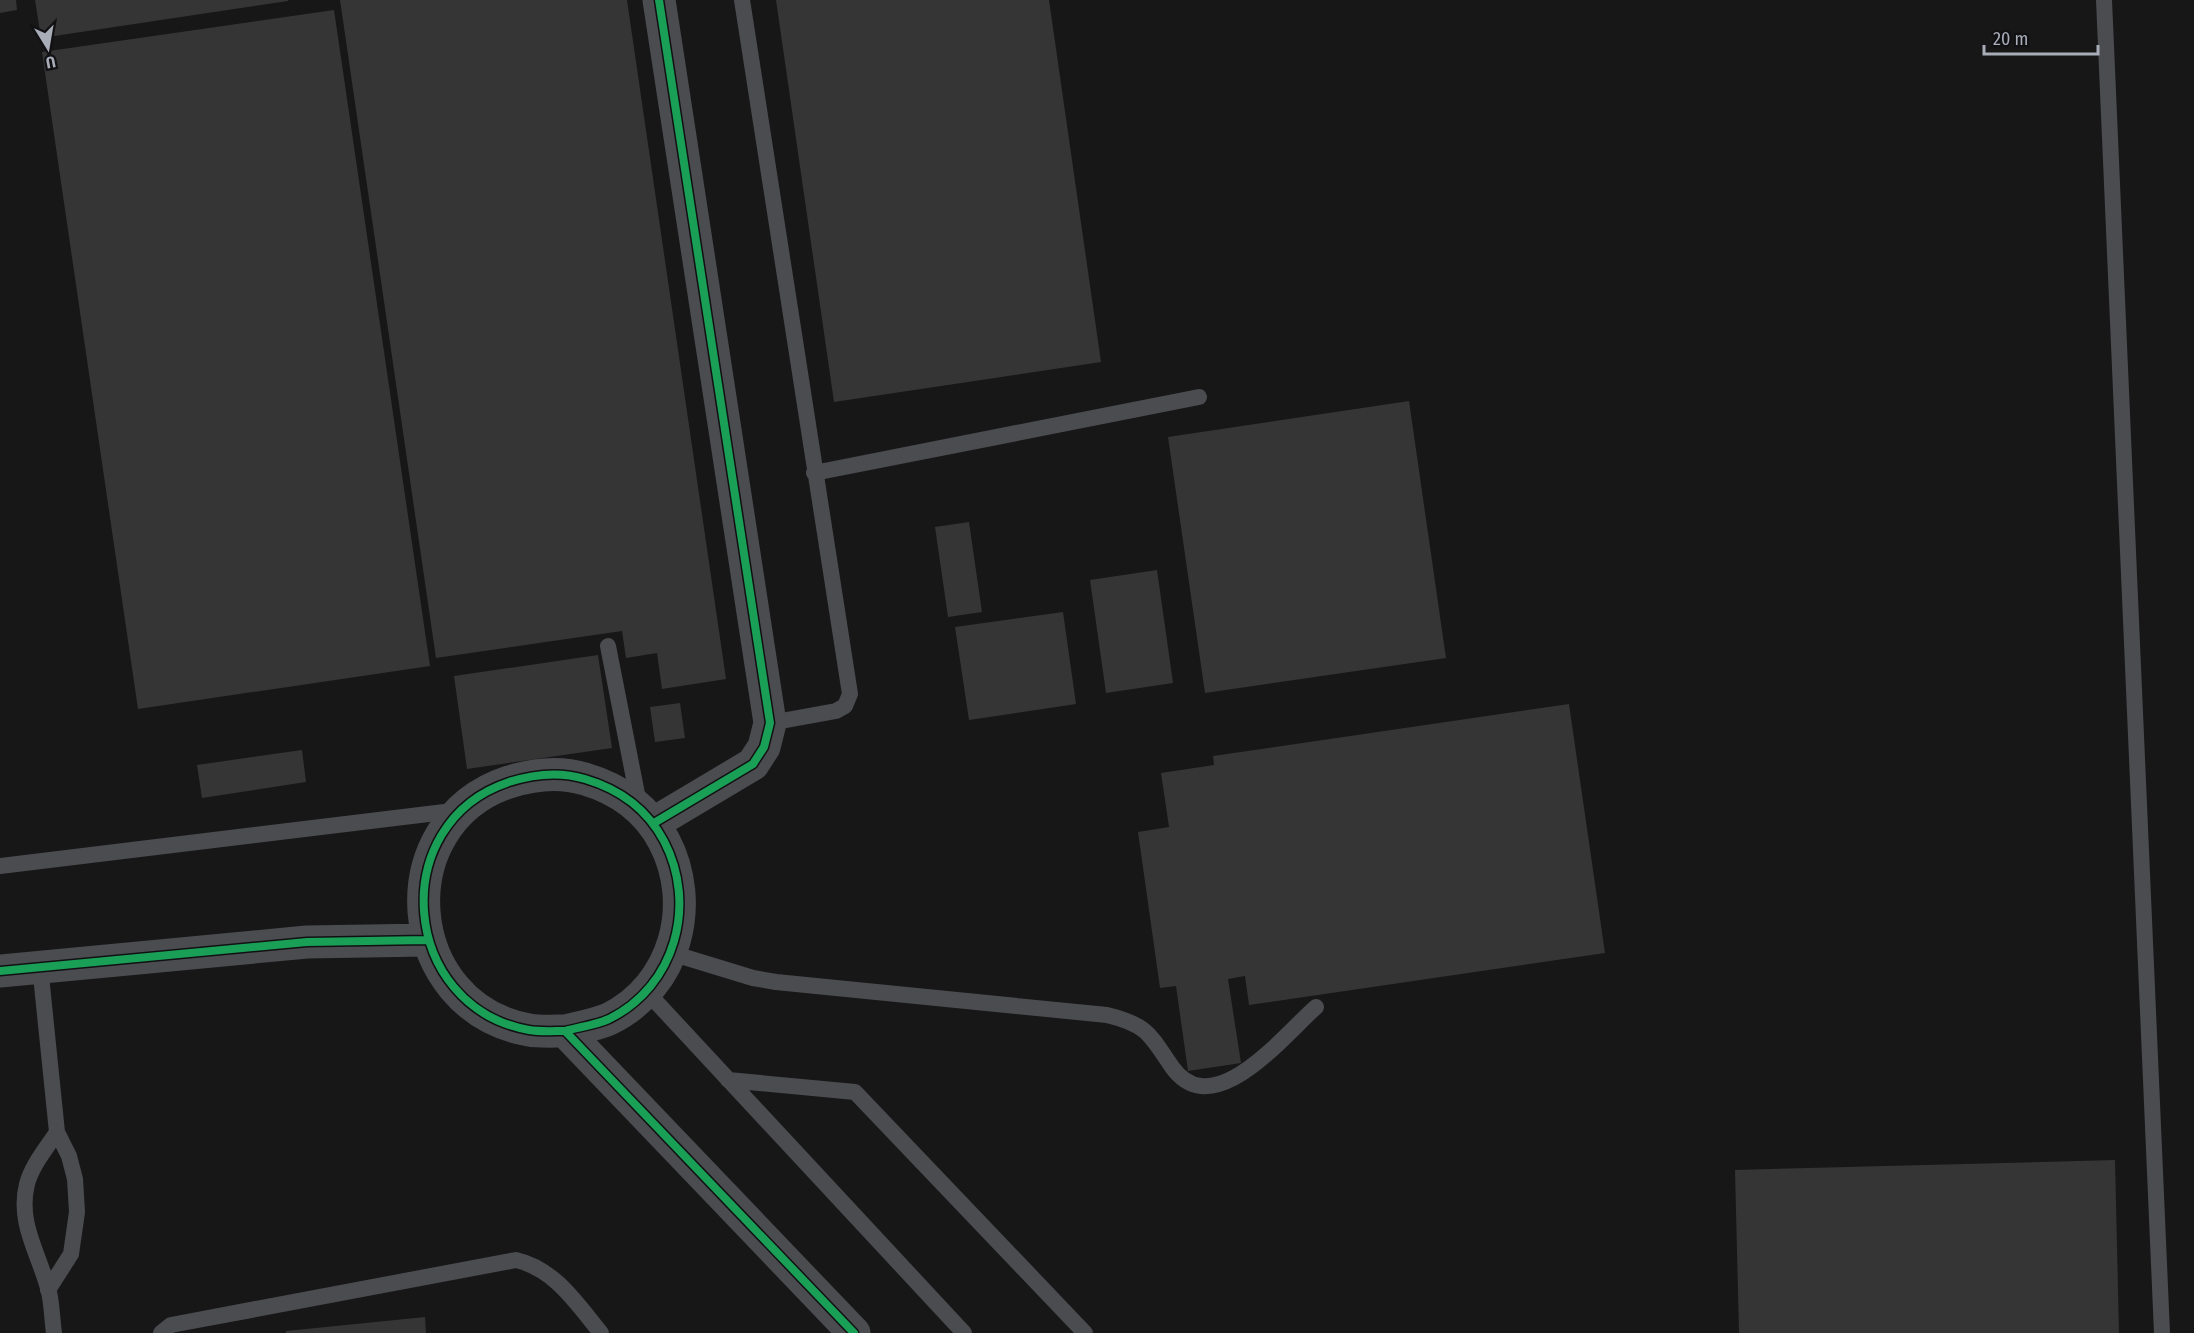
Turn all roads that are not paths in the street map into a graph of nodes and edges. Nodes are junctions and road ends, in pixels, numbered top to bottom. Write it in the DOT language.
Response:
graph roads {
  1 [pos="659,0"];
  2 [pos="742,0"];
  3 [pos="2104,0"];
  4 [pos="1199,397"];
  5 [pos="814,473"];
  6 [pos="608,646"];
  7 [pos="770,723"];
  8 [pos="461,810"];
  9 [pos="647,816"];
  10 [pos="0,866"];
  11 [pos="427,940"];
  12 [pos="671,953"];
  13 [pos="40,966"];
  14 [pos="0,971"];
  15 [pos="646,992"];
  16 [pos="1316,1007"];
  17 [pos="565,1031"];
  18 [pos="728,1080"];
  19 [pos="57,1132"];
  20 [pos="48,1290"];
  21 [pos="54,1333"];
  22 [pos="161,1333"];
  23 [pos="601,1333"];
  24 [pos="854,1333"];
  25 [pos="964,1333"];
  26 [pos="1084,1333"];
  27 [pos="2162,1333"];
  1 -- 7 [label="street"];
  2 -- 5 [label="lane"];
  3 -- 27 [label="lane"];
  4 -- 5 [label="lane"];
  5 -- 7 [label="lane"];
  6 -- 9 [label="lane"];
  7 -- 9 [label="street"];
  8 -- 9 [label="street"];
  8 -- 10 [label="lane"];
  8 -- 11 [label="street"];
  9 -- 12 [label="street"];
  11 -- 13 [label="street"];
  11 -- 17 [label="street"];
  12 -- 15 [label="street"];
  12 -- 16 [label="lane"];
  13 -- 14 [label="street"];
  13 -- 19 [label="lane"];
  15 -- 17 [label="street"];
  15 -- 18 [label="lane"];
  17 -- 24 [label="street"];
  18 -- 25 [label="lane"];
  18 -- 26 [label="lane"];
  19 -- 20 [label="lane"];
  19 -- 20 [label="lane"];
  20 -- 21 [label="lane"];
  22 -- 23 [label="lane"];
}
